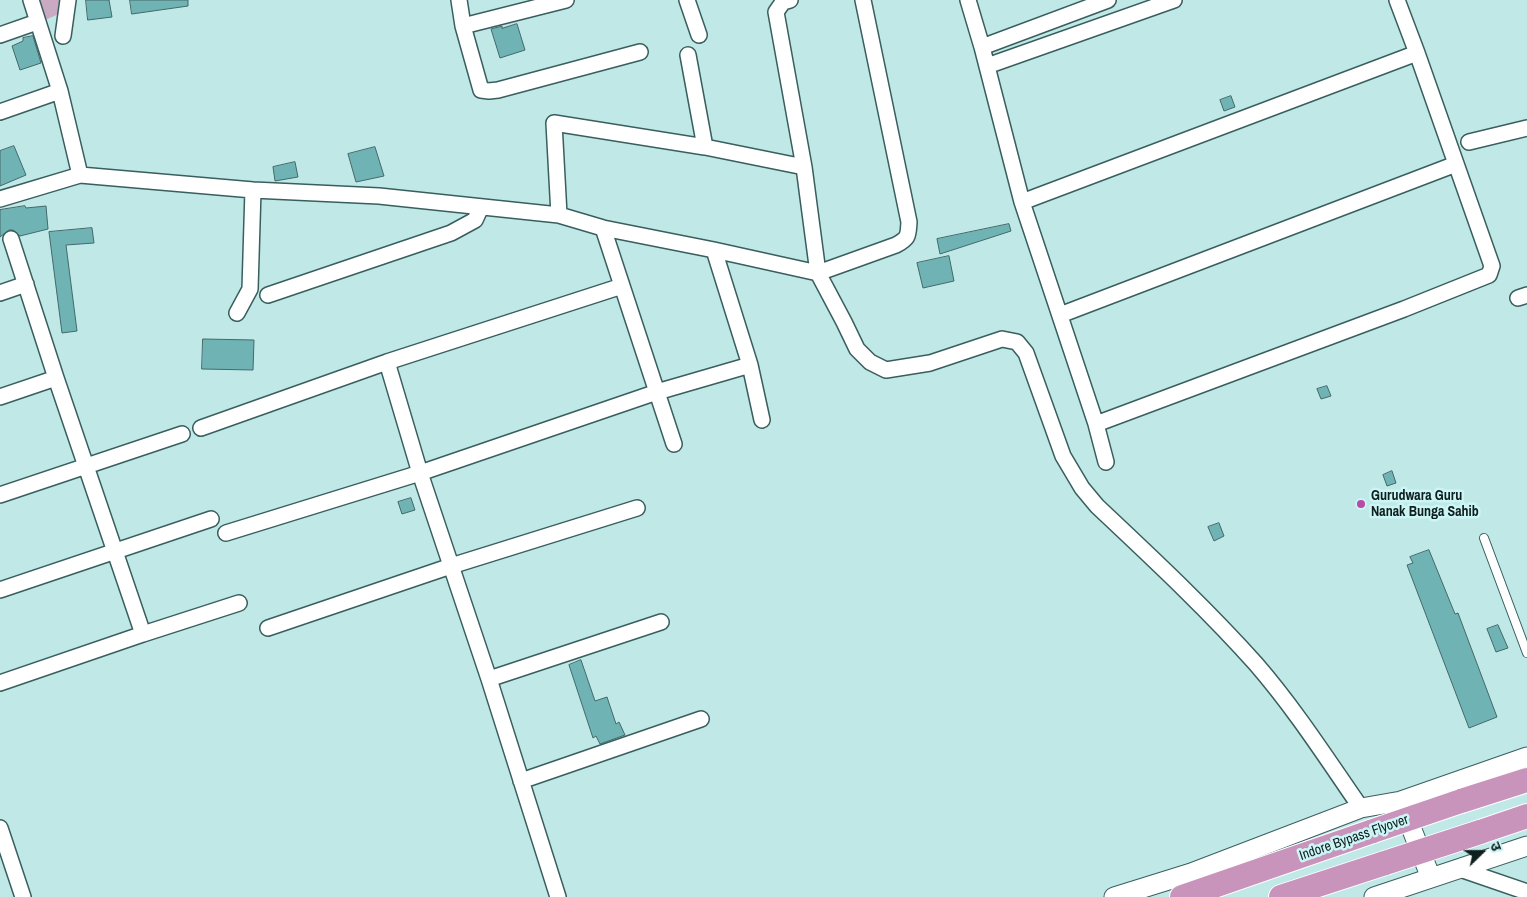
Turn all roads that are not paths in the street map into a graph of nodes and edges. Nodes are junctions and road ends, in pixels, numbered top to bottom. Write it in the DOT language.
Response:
graph roads {
  1 [pos="30,0"];
  2 [pos="68,0"];
  3 [pos="459,0"];
  4 [pos="566,0"];
  5 [pos="687,0"];
  6 [pos="790,0"];
  7 [pos="863,0"];
  8 [pos="968,0"];
  9 [pos="1108,0"];
  10 [pos="1174,0"];
  11 [pos="1397,0"];
  12 [pos="37,22"];
  13 [pos="463,26"];
  14 [pos="0,35"];
  15 [pos="699,35"];
  16 [pos="63,36"];
  17 [pos="982,47"];
  18 [pos="640,52"];
  19 [pos="1417,53"];
  20 [pos="688,55"];
  21 [pos="987,66"];
  22 [pos="60,90"];
  23 [pos="0,112"];
  24 [pos="1527,128"];
  25 [pos="1469,142"];
  26 [pos="705,147"];
  27 [pos="1456,164"];
  28 [pos="804,167"];
  29 [pos="80,175"];
  30 [pos="254,190"];
  31 [pos="0,199"];
  32 [pos="1022,202"];
  33 [pos="481,208"];
  34 [pos="559,215"];
  35 [pos="603,228"];
  36 [pos="11,239"];
  37 [pos="714,250"];
  38 [pos="818,273"];
  39 [pos="26,284"];
  40 [pos="622,286"];
  41 [pos="0,293"];
  42 [pos="268,295"];
  43 [pos="237,313"];
  44 [pos="1060,315"];
  45 [pos="387,362"];
  46 [pos="750,365"];
  47 [pos="56,378"];
  48 [pos="657,392"];
  49 [pos="0,396"];
  50 [pos="762,420"];
  51 [pos="1096,424"];
  52 [pos="201,428"];
  53 [pos="182,434"];
  54 [pos="674,444"];
  55 [pos="1106,462"];
  56 [pos="86,466"];
  57 [pos="420,473"];
  58 [pos="0,495"];
  59 [pos="637,508"];
  60 [pos="211,519"];
  61 [pos="226,533"];
  62 [pos="1484,538"];
  63 [pos="115,552"];
  64 [pos="450,566"];
  65 [pos="0,590"];
  66 [pos="239,603"];
  67 [pos="661,622"];
  68 [pos="268,628"];
  69 [pos="144,634"];
  70 [pos="1527,653"];
  71 [pos="488,679"];
  72 [pos="0,683"];
  73 [pos="700,719"];
  74 [pos="1527,757"];
  75 [pos="1527,780"];
  76 [pos="521,782"];
  77 [pos="1401,801"];
  78 [pos="1361,808"];
  79 [pos="1527,816"];
  80 [pos="0,828"];
  81 [pos="1527,846"];
  82 [pos="1457,868"];
  83 [pos="7,873"];
  84 [pos="1431,878"];
  85 [pos="1527,892"];
  86 [pos="23,897"];
  87 [pos="558,897"];
  88 [pos="1114,897"];
  89 [pos="1182,897"];
  90 [pos="1280,897"];
  91 [pos="1374,897"];
  1 -- 12 [label="street"];
  2 -- 16 [label="street"];
  3 -- 13 [label="street"];
  4 -- 13 [label="street"];
  5 -- 15 [label="street"];
  6 -- 28 [label="street"];
  7 -- 38 [label="street"];
  8 -- 17 [label="street"];
  9 -- 17 [label="street"];
  10 -- 21 [label="street"];
  11 -- 19 [label="street"];
  12 -- 14 [label="street"];
  12 -- 22 [label="street"];
  13 -- 18 [label="street"];
  17 -- 21 [label="street"];
  19 -- 27 [label="street"];
  19 -- 32 [label="street"];
  20 -- 26 [label="street"];
  21 -- 32 [label="street"];
  22 -- 23 [label="street"];
  22 -- 29 [label="street"];
  24 -- 25 [label="street"];
  26 -- 28 [label="street"];
  26 -- 34 [label="street"];
  27 -- 44 [label="street"];
  27 -- 51 [label="street"];
  28 -- 38 [label="street"];
  29 -- 30 [label="street"];
  29 -- 31 [label="street"];
  30 -- 33 [label="street"];
  30 -- 43 [label="street"];
  32 -- 44 [label="street"];
  33 -- 34 [label="street"];
  33 -- 42 [label="street"];
  34 -- 35 [label="street"];
  35 -- 37 [label="street"];
  35 -- 40 [label="street"];
  36 -- 39 [label="street"];
  37 -- 38 [label="street"];
  37 -- 46 [label="street"];
  38 -- 78 [label="street"];
  39 -- 41 [label="street"];
  39 -- 47 [label="street"];
  40 -- 45 [label="street"];
  40 -- 48 [label="street"];
  44 -- 51 [label="street"];
  45 -- 52 [label="street"];
  45 -- 57 [label="street"];
  46 -- 48 [label="street"];
  46 -- 50 [label="street"];
  47 -- 49 [label="street"];
  47 -- 56 [label="street"];
  48 -- 54 [label="street"];
  48 -- 57 [label="street"];
  51 -- 55 [label="street"];
  53 -- 56 [label="street"];
  56 -- 58 [label="street"];
  56 -- 63 [label="street"];
  57 -- 61 [label="street"];
  57 -- 64 [label="street"];
  59 -- 64 [label="street"];
  60 -- 63 [label="street"];
  62 -- 70 [label="lane"];
  63 -- 65 [label="street"];
  63 -- 69 [label="street"];
  64 -- 68 [label="street"];
  64 -- 71 [label="street"];
  66 -- 69 [label="street"];
  67 -- 71 [label="street"];
  69 -- 72 [label="street"];
  71 -- 76 [label="street"];
  73 -- 76 [label="street"];
  74 -- 77 [label="street"];
  75 -- 89 [label="highway, Indore Bypass Flyover, bridge"];
  76 -- 87 [label="street"];
  77 -- 78 [label="street"];
  77 -- 84 [label="street"];
  78 -- 88 [label="street"];
  79 -- 90 [label="highway, bridge"];
  80 -- 83 [label="street"];
  81 -- 82 [label="street"];
  82 -- 84 [label="street"];
  82 -- 85 [label="street"];
  83 -- 86 [label="street"];
  84 -- 91 [label="street"];
}
